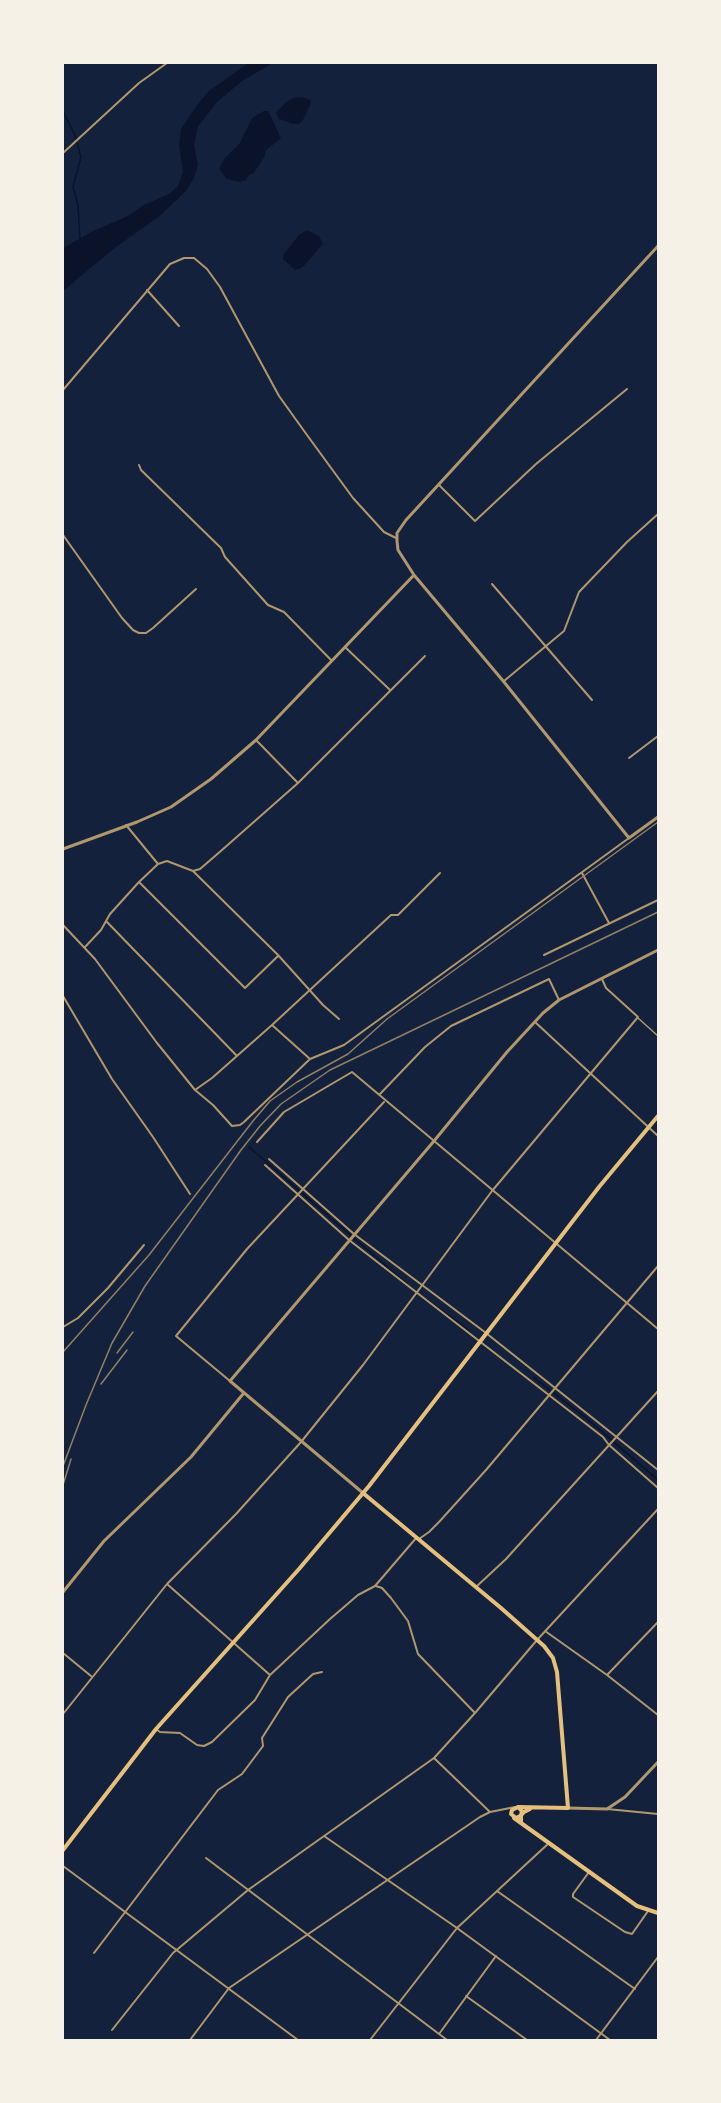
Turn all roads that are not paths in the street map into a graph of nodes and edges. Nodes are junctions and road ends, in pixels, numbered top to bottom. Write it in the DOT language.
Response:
graph roads {
  1 [pos="167,63"];
  2 [pos="63,153"];
  3 [pos="658,246"];
  4 [pos="147,290"];
  5 [pos="179,326"];
  6 [pos="627,389"];
  7 [pos="63,390"];
  8 [pos="139,465"];
  9 [pos="438,484"];
  10 [pos="658,514"];
  11 [pos="63,535"];
  12 [pos="396,537"];
  13 [pos="414,575"];
  14 [pos="492,584"];
  15 [pos="196,589"];
  16 [pos="546,646"];
  17 [pos="345,647"];
  18 [pos="425,656"];
  19 [pos="332,661"];
  20 [pos="504,682"];
  21 [pos="390,690"];
  22 [pos="592,700"];
  23 [pos="658,736"];
  24 [pos="256,740"];
  25 [pos="629,758"];
  26 [pos="298,783"];
  27 [pos="658,818"];
  28 [pos="126,825"];
  29 [pos="629,838"];
  30 [pos="63,849"];
  31 [pos="158,864"];
  32 [pos="193,871"];
  33 [pos="440,873"];
  34 [pos="582,873"];
  35 [pos="139,882"];
  36 [pos="658,900"];
  37 [pos="107,922"];
  38 [pos="609,923"];
  39 [pos="63,925"];
  40 [pos="85,947"];
  41 [pos="658,950"];
  42 [pos="278,955"];
  43 [pos="544,955"];
  44 [pos="602,979"];
  45 [pos="310,991"];
  46 [pos="63,996"];
  47 [pos="559,1000"];
  48 [pos="638,1017"];
  49 [pos="339,1019"];
  50 [pos="535,1022"];
  51 [pos="272,1025"];
  52 [pos="658,1036"];
  53 [pos="237,1056"];
  54 [pos="310,1059"];
  55 [pos="591,1072"];
  56 [pos="195,1090"];
  57 [pos="380,1094"];
  58 [pos="385,1101"];
  59 [pos="658,1116"];
  60 [pos="648,1127"];
  61 [pos="658,1136"];
  62 [pos="434,1141"];
  63 [pos="257,1142"];
  64 [pos="269,1159"];
  65 [pos="265,1165"];
  66 [pos="302,1189"];
  67 [pos="492,1191"];
  68 [pos="190,1194"];
  69 [pos="297,1194"];
  70 [pos="354,1234"];
  71 [pos="349,1240"];
  72 [pos="555,1244"];
  73 [pos="144,1245"];
  74 [pos="658,1266"];
  75 [pos="421,1287"];
  76 [pos="416,1293"];
  77 [pos="626,1303"];
  78 [pos="63,1327"];
  79 [pos="658,1329"];
  80 [pos="486,1333"];
  81 [pos="479,1342"];
  82 [pos="230,1381"];
  83 [pos="552,1391"];
  84 [pos="658,1391"];
  85 [pos="244,1394"];
  86 [pos="614,1439"];
  87 [pos="301,1443"];
  88 [pos="609,1444"];
  89 [pos="658,1470"];
  90 [pos="658,1488"];
  91 [pos="363,1492"];
  92 [pos="658,1509"];
  93 [pos="418,1538"];
  94 [pos="167,1584"];
  95 [pos="375,1586"];
  96 [pos="476,1587"];
  97 [pos="63,1592"];
  98 [pos="658,1622"];
  99 [pos="545,1631"];
  100 [pos="537,1640"];
  101 [pos="234,1642"];
  102 [pos="63,1653"];
  103 [pos="322,1672"];
  104 [pos="270,1675"];
  105 [pos="92,1676"];
  106 [pos="607,1676"];
  107 [pos="475,1713"];
  108 [pos="63,1714"];
  109 [pos="658,1716"];
  110 [pos="156,1729"];
  111 [pos="434,1758"];
  112 [pos="658,1762"];
  113 [pos="517,1807"];
  114 [pos="534,1808"];
  115 [pos="568,1808"];
  116 [pos="607,1809"];
  117 [pos="499,1811"];
  118 [pos="490,1812"];
  119 [pos="658,1814"];
  120 [pos="521,1815"];
  121 [pos="513,1817"];
  122 [pos="522,1824"];
  123 [pos="324,1836"];
  124 [pos="549,1842"];
  125 [pos="63,1850"];
  126 [pos="206,1857"];
  127 [pos="63,1866"];
  128 [pos="589,1872"];
  129 [pos="387,1879"];
  130 [pos="249,1890"];
  131 [pos="497,1891"];
  132 [pos="648,1911"];
  133 [pos="125,1912"];
  134 [pos="658,1913"];
  135 [pos="457,1928"];
  136 [pos="306,1935"];
  137 [pos="177,1950"];
  138 [pos="94,1953"];
  139 [pos="496,1956"];
  140 [pos="658,1957"];
  141 [pos="229,1988"];
  142 [pos="635,1989"];
  143 [pos="466,1996"];
  144 [pos="397,2003"];
  145 [pos="112,2030"];
  146 [pos="601,2033"];
  147 [pos="439,2034"];
  148 [pos="190,2040"];
  149 [pos="298,2040"];
  150 [pos="370,2040"];
  151 [pos="447,2040"];
  152 [pos="526,2040"];
  153 [pos="596,2040"];
  154 [pos="610,2040"];
  1 -- 2 [label="street"];
  3 -- 9 [label="street"];
  4 -- 5 [label="street"];
  4 -- 7 [label="street"];
  4 -- 12 [label="street"];
  6 -- 9 [label="street"];
  8 -- 19 [label="street"];
  9 -- 12 [label="street"];
  10 -- 16 [label="street"];
  11 -- 15 [label="street"];
  12 -- 13 [label="street"];
  13 -- 17 [label="street"];
  13 -- 20 [label="street"];
  14 -- 16 [label="street"];
  16 -- 20 [label="street"];
  16 -- 22 [label="street"];
  17 -- 19 [label="street"];
  17 -- 21 [label="street"];
  18 -- 21 [label="street"];
  19 -- 24 [label="street"];
  20 -- 29 [label="street"];
  21 -- 26 [label="street"];
  23 -- 25 [label="street"];
  24 -- 26 [label="street"];
  24 -- 28 [label="street"];
  26 -- 32 [label="street"];
  27 -- 29 [label="street"];
  28 -- 30 [label="street"];
  28 -- 31 [label="street"];
  29 -- 34 [label="street"];
  31 -- 32 [label="street"];
  31 -- 35 [label="street"];
  32 -- 42 [label="street"];
  33 -- 45 [label="street"];
  34 -- 38 [label="street"];
  34 -- 54 [label="street"];
  35 -- 37 [label="street"];
  35 -- 42 [label="street"];
  36 -- 38 [label="street"];
  37 -- 40 [label="street"];
  37 -- 53 [label="street"];
  38 -- 43 [label="street"];
  39 -- 40 [label="street"];
  40 -- 56 [label="street"];
  41 -- 44 [label="street"];
  42 -- 45 [label="street"];
  44 -- 47 [label="street"];
  44 -- 48 [label="street"];
  45 -- 49 [label="street"];
  45 -- 51 [label="street"];
  46 -- 68 [label="street"];
  47 -- 50 [label="street"];
  47 -- 57 [label="street"];
  48 -- 52 [label="lane"];
  48 -- 55 [label="street"];
  50 -- 55 [label="street"];
  50 -- 62 [label="street"];
  51 -- 53 [label="street"];
  51 -- 54 [label="street"];
  53 -- 56 [label="street"];
  54 -- 56 [label="street"];
  55 -- 60 [label="street"];
  55 -- 67 [label="street"];
  57 -- 58 [label="street"];
  57 -- 63 [label="street"];
  58 -- 62 [label="street"];
  58 -- 66 [label="street"];
  59 -- 60 [label="main road"];
  60 -- 61 [label="street"];
  60 -- 72 [label="main road"];
  62 -- 67 [label="street"];
  62 -- 70 [label="street"];
  64 -- 66 [label="street"];
  65 -- 69 [label="street"];
  66 -- 69 [label="street"];
  66 -- 70 [label="street"];
  67 -- 72 [label="street"];
  67 -- 75 [label="street"];
  69 -- 71 [label="street"];
  69 -- 82 [label="street"];
  70 -- 71 [label="street"];
  70 -- 75 [label="street"];
  71 -- 76 [label="street"];
  71 -- 82 [label="street"];
  72 -- 77 [label="street"];
  72 -- 80 [label="main road"];
  73 -- 78 [label="street"];
  74 -- 77 [label="street"];
  75 -- 76 [label="street"];
  75 -- 80 [label="street"];
  76 -- 81 [label="street"];
  76 -- 87 [label="street"];
  77 -- 79 [label="street"];
  77 -- 83 [label="street"];
  80 -- 81 [label="main road"];
  80 -- 83 [label="street"];
  81 -- 83 [label="street"];
  81 -- 91 [label="main road"];
  82 -- 85 [label="street"];
  83 -- 86 [label="street"];
  83 -- 88 [label="street"];
  83 -- 93 [label="street"];
  84 -- 86 [label="street"];
  85 -- 87 [label="street"];
  85 -- 97 [label="street"];
  86 -- 88 [label="street"];
  86 -- 89 [label="street"];
  87 -- 91 [label="street"];
  87 -- 94 [label="street"];
  88 -- 90 [label="street"];
  88 -- 96 [label="street"];
  91 -- 93 [label="main road"];
  91 -- 101 [label="main road"];
  92 -- 99 [label="street"];
  93 -- 95 [label="street"];
  93 -- 96 [label="main road"];
  94 -- 101 [label="street"];
  94 -- 105 [label="street"];
  95 -- 104 [label="street"];
  95 -- 107 [label="street"];
  96 -- 100 [label="main road"];
  98 -- 106 [label="street"];
  99 -- 100 [label="street"];
  99 -- 106 [label="street"];
  100 -- 107 [label="street"];
  100 -- 115 [label="main road"];
  101 -- 104 [label="street"];
  101 -- 110 [label="main road"];
  102 -- 105 [label="street"];
  103 -- 133 [label="street"];
  104 -- 110 [label="street"];
  105 -- 108 [label="street"];
  106 -- 109 [label="street"];
  107 -- 111 [label="street"];
  110 -- 125 [label="main road"];
  111 -- 118 [label="street"];
  111 -- 123 [label="street"];
  112 -- 116 [label="street"];
  113 -- 114 [label="main road"];
  113 -- 117 [label="street"];
  113 -- 120 [label="main road"];
  113 -- 121 [label="main road"];
  114 -- 115 [label="main road"];
  114 -- 120 [label="main road"];
  115 -- 116 [label="street"];
  116 -- 119 [label="street"];
  117 -- 118 [label="street"];
  117 -- 121 [label="street"];
  118 -- 129 [label="street"];
  120 -- 121 [label="main road"];
  120 -- 122 [label="main road"];
  121 -- 122 [label="main road"];
  122 -- 124 [label="main road"];
  123 -- 129 [label="street"];
  123 -- 130 [label="street"];
  124 -- 128 [label="main road"];
  124 -- 131 [label="street"];
  126 -- 130 [label="street"];
  127 -- 133 [label="street"];
  128 -- 132 [label="main road"];
  128 -- 132 [label="street"];
  129 -- 135 [label="street"];
  129 -- 136 [label="street"];
  130 -- 136 [label="street"];
  130 -- 137 [label="street"];
  131 -- 135 [label="street"];
  131 -- 142 [label="street"];
  132 -- 134 [label="main road"];
  133 -- 137 [label="street"];
  133 -- 138 [label="street"];
  135 -- 139 [label="street"];
  135 -- 144 [label="street"];
  136 -- 141 [label="street"];
  136 -- 144 [label="street"];
  137 -- 141 [label="street"];
  137 -- 145 [label="street"];
  139 -- 143 [label="street"];
  139 -- 146 [label="street"];
  140 -- 142 [label="street"];
  141 -- 148 [label="street"];
  141 -- 149 [label="street"];
  142 -- 146 [label="street"];
  143 -- 147 [label="street"];
  143 -- 152 [label="street"];
  144 -- 147 [label="street"];
  144 -- 150 [label="street"];
  146 -- 153 [label="street"];
  146 -- 154 [label="street"];
  147 -- 151 [label="street"];
}
